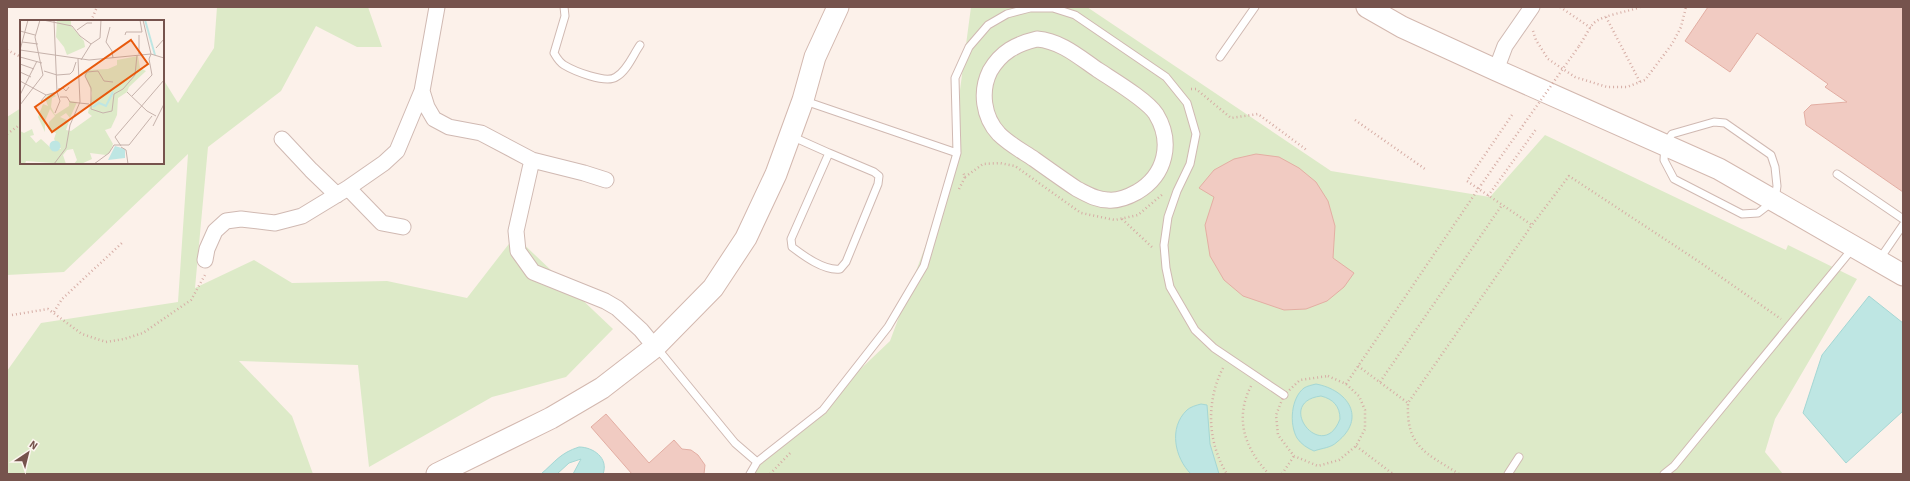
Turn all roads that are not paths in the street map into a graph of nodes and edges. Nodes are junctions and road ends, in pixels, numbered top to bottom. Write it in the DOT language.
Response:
graph roads {
  1 [pos="437,7"];
  2 [pos="564,7"];
  3 [pos="838,7"];
  4 [pos="1255,7"];
  5 [pos="1367,7"];
  6 [pos="1530,10"];
  7 [pos="640,45"];
  8 [pos="1070,50"];
  9 [pos="1220,57"];
  10 [pos="1496,70"];
  11 [pos="422,91"];
  12 [pos="802,100"];
  13 [pos="790,136"];
  14 [pos="282,139"];
  15 [pos="1665,144"];
  16 [pos="829,153"];
  17 [pos="957,153"];
  18 [pos="532,160"];
  19 [pos="1837,174"];
  20 [pos="606,180"];
  21 [pos="342,191"];
  22 [pos="1775,200"];
  23 [pos="1903,219"];
  24 [pos="1903,225"];
  25 [pos="403,227"];
  26 [pos="1855,247"];
  27 [pos="205,260"];
  28 [pos="1879,260"];
  29 [pos="1903,274"];
  30 [pos="655,347"];
  31 [pos="1284,395"];
  32 [pos="1519,457"];
  33 [pos="757,462"];
  34 [pos="437,474"];
  35 [pos="750,474"];
  36 [pos="1508,474"];
  37 [pos="1664,474"];
  1 -- 11 [label="street"];
  2 -- 7 [label="lane"];
  3 -- 12 [label="street"];
  4 -- 9 [label="lane"];
  5 -- 10 [label="street"];
  6 -- 10 [label="street"];
  8 -- 8 [label="street"];
  10 -- 15 [label="street"];
  11 -- 18 [label="street"];
  11 -- 21 [label="street"];
  12 -- 13 [label="street"];
  12 -- 17 [label="lane"];
  13 -- 16 [label="lane"];
  13 -- 30 [label="street"];
  14 -- 21 [label="street"];
  15 -- 22 [label="street"];
  15 -- 22 [label="lane"];
  15 -- 22 [label="lane"];
  16 -- 16 [label="lane"];
  17 -- 31 [label="lane"];
  17 -- 33 [label="lane"];
  18 -- 20 [label="street"];
  18 -- 30 [label="street"];
  19 -- 23 [label="lane"];
  21 -- 25 [label="street"];
  21 -- 27 [label="street"];
  22 -- 26 [label="street"];
  24 -- 28 [label="lane"];
  26 -- 28 [label="street"];
  26 -- 37 [label="lane"];
  28 -- 29 [label="street"];
  30 -- 33 [label="lane"];
  30 -- 34 [label="street"];
  32 -- 36 [label="lane"];
  33 -- 35 [label="lane"];
}
